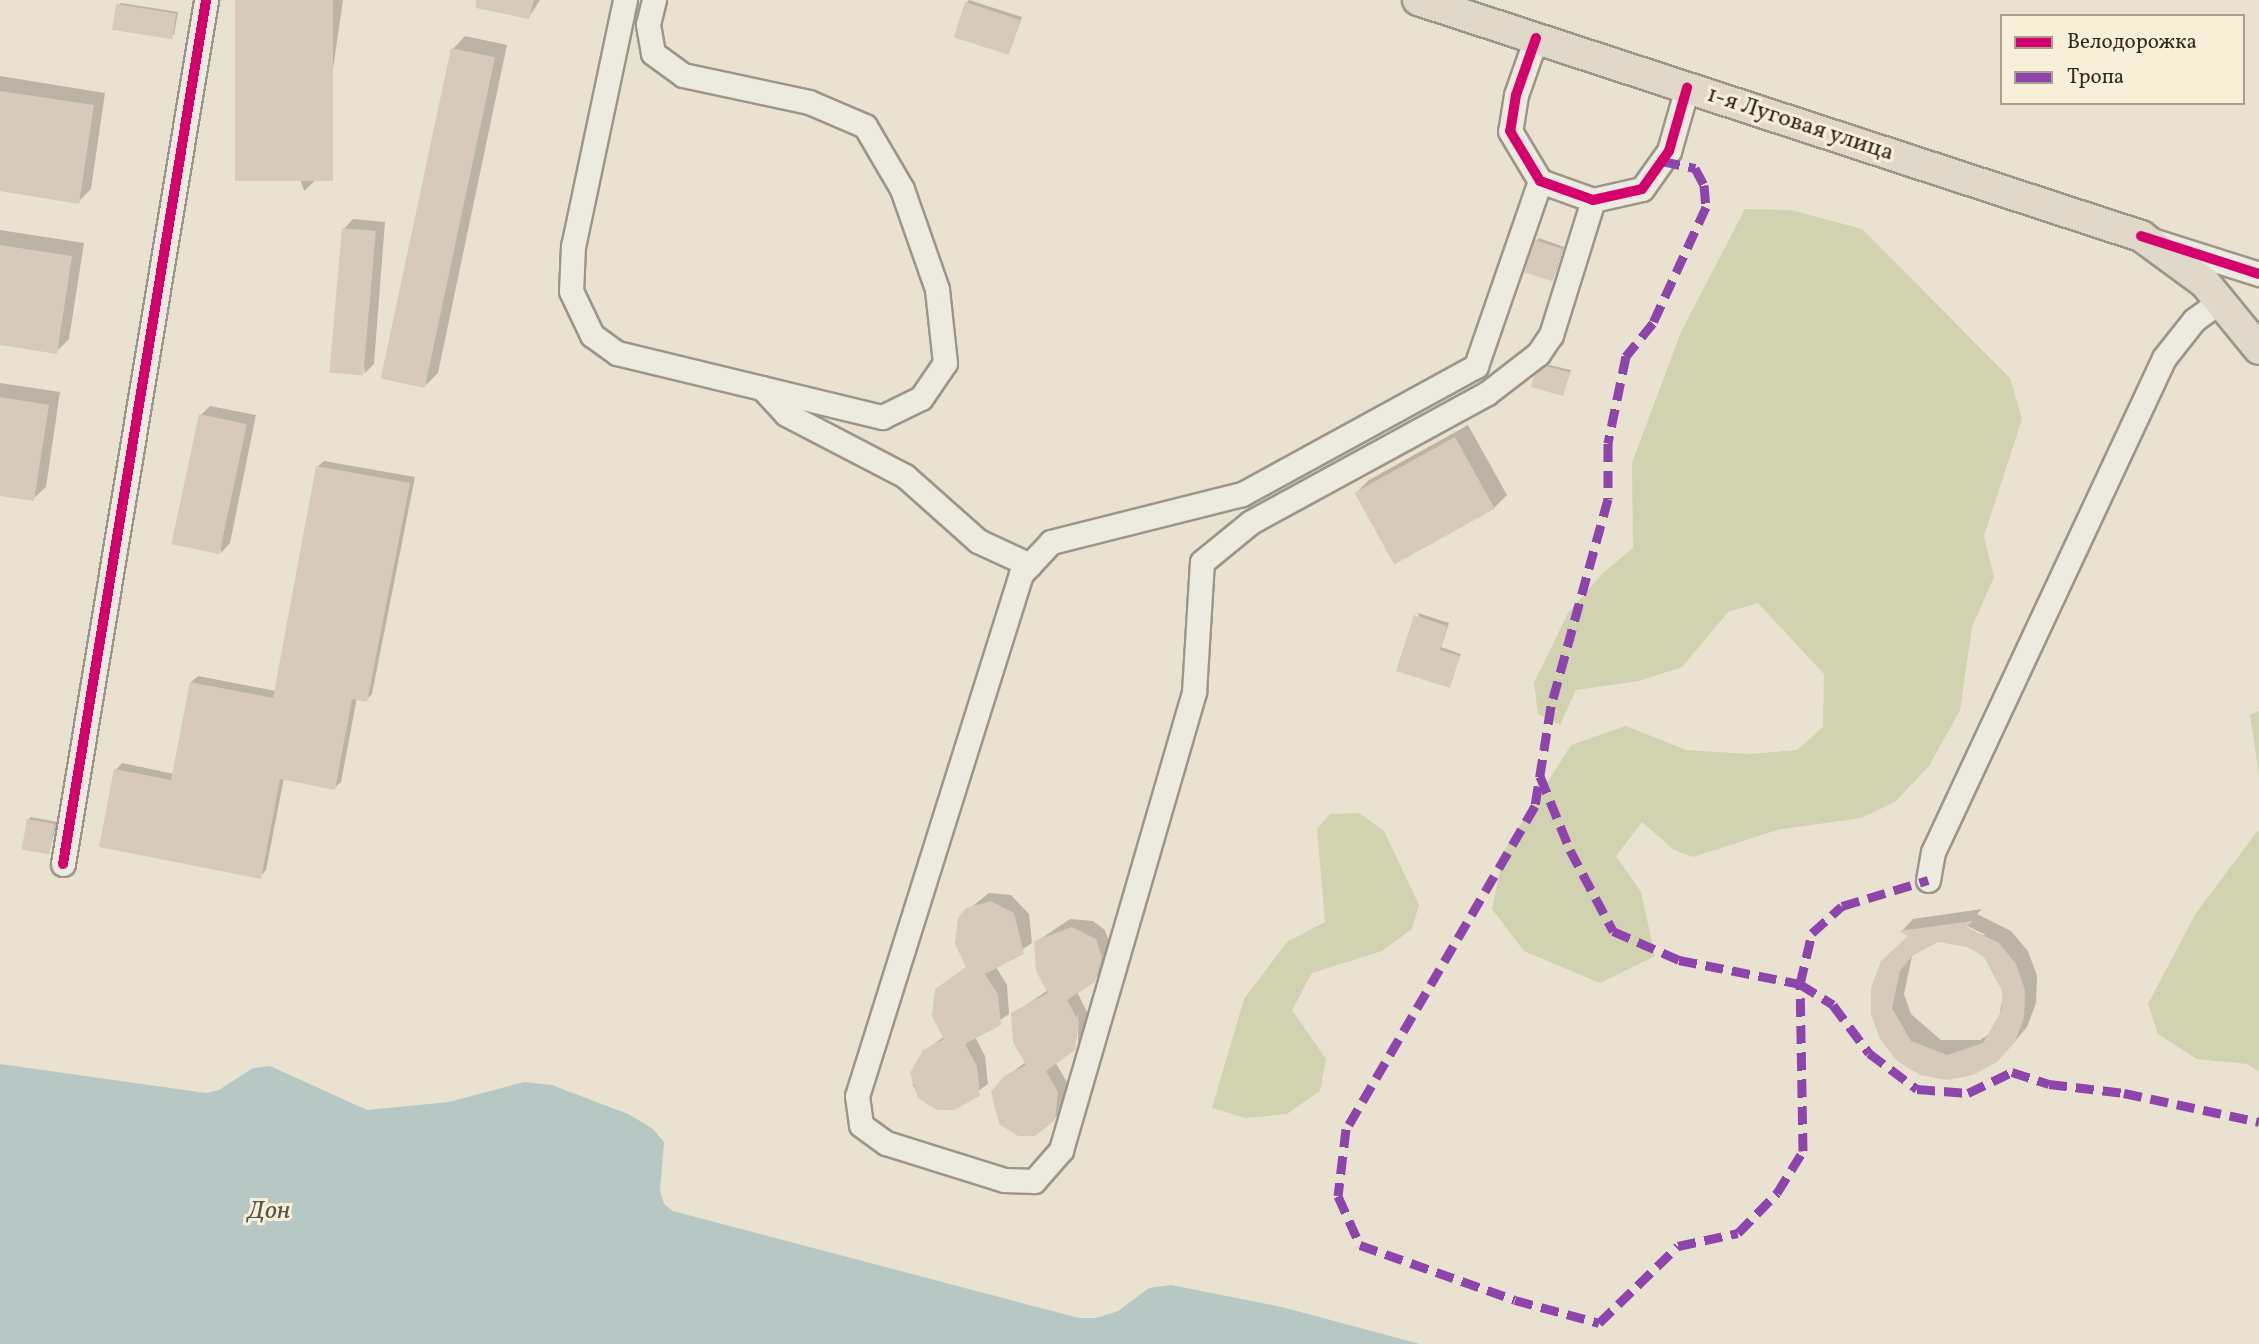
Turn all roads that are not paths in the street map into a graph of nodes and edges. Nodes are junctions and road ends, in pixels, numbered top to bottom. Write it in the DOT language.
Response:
graph roads {
  1 [pos="206,0"];
  2 [pos="625,0"];
  3 [pos="654,0"];
  4 [pos="1418,0"];
  5 [pos="1536,38"];
  6 [pos="1687,88"];
  7 [pos="1540,181"];
  8 [pos="1592,200"];
  9 [pos="2141,236"];
  10 [pos="2259,274"];
  11 [pos="2220,301"];
  12 [pos="2259,349"];
  13 [pos="761,388"];
  14 [pos="1030,565"];
  15 [pos="63,864"];
  16 [pos="1928,880"];
  1 -- 15 [label="street"];
  2 -- 13 [label="street"];
  3 -- 13 [label="street"];
  4 -- 5 [label="main road, 1-я Луговая улица"];
  5 -- 6 [label="main road, 1-я Луговая улица"];
  5 -- 7 [label="street"];
  6 -- 8 [label="street"];
  6 -- 9 [label="main road, 1-я Луговая улица"];
  7 -- 8 [label="street"];
  7 -- 14 [label="street"];
  8 -- 14 [label="street"];
  9 -- 10 [label="street, 1-я Луговая улица"];
  9 -- 11 [label="main road, 1-я Луговая улица"];
  11 -- 12 [label="main road, 1-я Луговая улица"];
  11 -- 16 [label="street"];
  13 -- 14 [label="street"];
}
